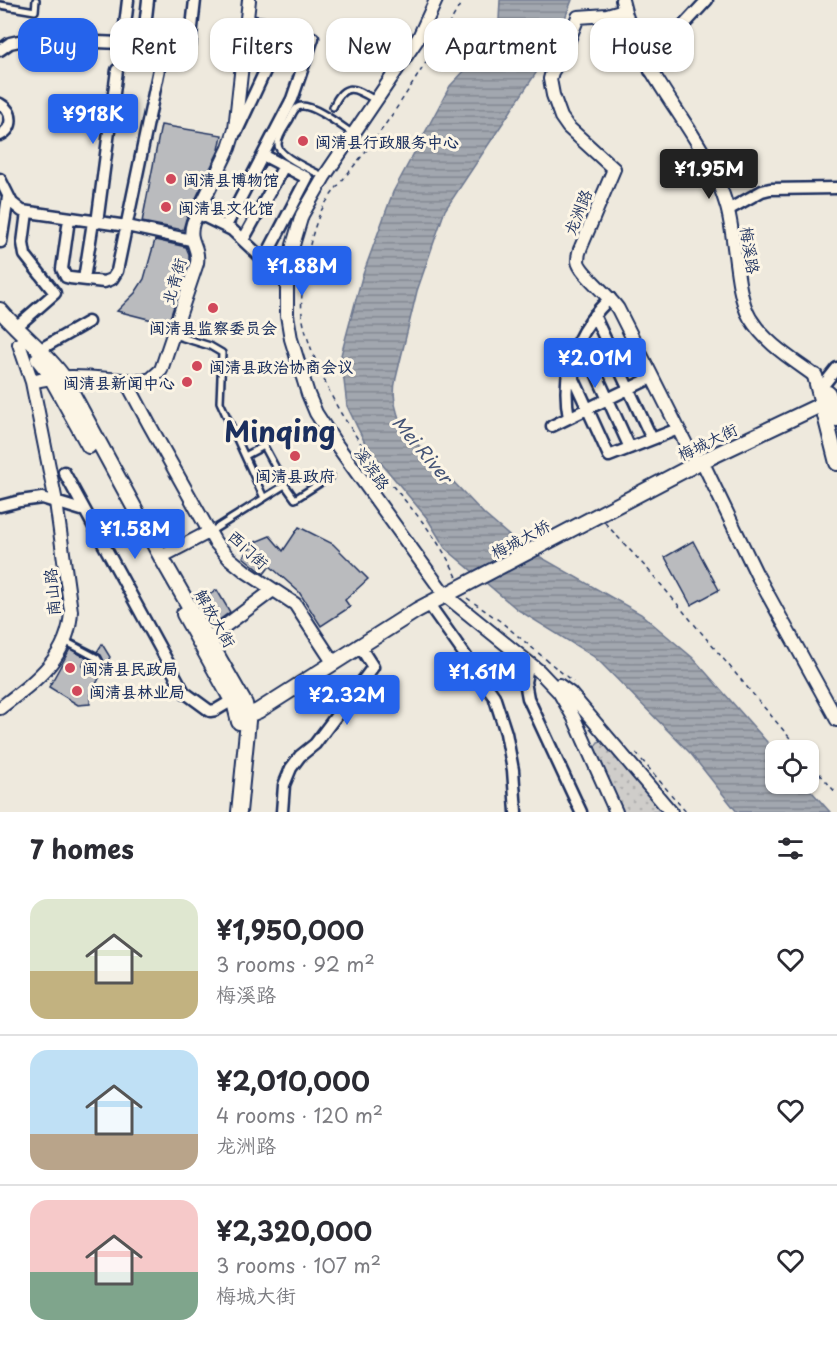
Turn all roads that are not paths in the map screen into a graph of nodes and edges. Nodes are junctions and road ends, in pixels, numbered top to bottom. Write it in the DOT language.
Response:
graph roads {
  1 [pos="36,0"];
  2 [pos="128,0"];
  3 [pos="148,0"];
  4 [pos="195,0"];
  5 [pos="249,0"];
  6 [pos="436,0"];
  7 [pos="707,0"];
  8 [pos="0,5"];
  9 [pos="623,5"];
  10 [pos="126,18"];
  11 [pos="146,18"];
  12 [pos="193,18"];
  13 [pos="247,18"];
  14 [pos="690,18"];
  15 [pos="110,42"];
  16 [pos="0,50"];
  17 [pos="117,72"];
  18 [pos="158,72"];
  19 [pos="241,72"];
  20 [pos="264,72"];
  21 [pos="302,72"];
  22 [pos="651,72"];
  23 [pos="377,100"];
  24 [pos="0,104"];
  25 [pos="333,107"];
  26 [pos="353,134"];
  27 [pos="0,135"];
  28 [pos="229,148"];
  29 [pos="263,155"];
  30 [pos="284,166"];
  31 [pos="324,177"];
  32 [pos="0,179"];
  33 [pos="837,188"];
  34 [pos="8,197"];
  35 [pos="728,210"];
  36 [pos="27,212"];
  37 [pos="197,213"];
  38 [pos="69,219"];
  39 [pos="95,222"];
  40 [pos="127,226"];
  41 [pos="226,226"];
  42 [pos="191,240"];
  43 [pos="243,240"];
  44 [pos="1,242"];
  45 [pos="84,279"];
  46 [pos="610,298"];
  47 [pos="0,310"];
  48 [pos="594,315"];
  49 [pos="0,322"];
  50 [pos="88,322"];
  51 [pos="15,328"];
  52 [pos="174,335"];
  53 [pos="580,338"];
  54 [pos="19,344"];
  55 [pos="39,350"];
  56 [pos="568,366"];
  57 [pos="837,368"];
  58 [pos="58,378"];
  59 [pos="651,378"];
  60 [pos="126,381"];
  61 [pos="32,382"];
  62 [pos="629,389"];
  63 [pos="824,392"];
  64 [pos="608,399"];
  65 [pos="587,409"];
  66 [pos="569,418"];
  67 [pos="837,419"];
  68 [pos="552,426"];
  69 [pos="678,429"];
  70 [pos="652,439"];
  71 [pos="630,448"];
  72 [pos="245,456"];
  73 [pos="699,463"];
  74 [pos="837,463"];
  75 [pos="64,472"];
  76 [pos="331,477"];
  77 [pos="285,485"];
  78 [pos="264,498"];
  79 [pos="56,502"];
  80 [pos="0,507"];
  81 [pos="85,511"];
  82 [pos="598,515"];
  83 [pos="209,532"];
  84 [pos="161,558"];
  85 [pos="453,588"];
  86 [pos="273,590"];
  87 [pos="428,603"];
  88 [pos="209,638"];
  89 [pos="64,640"];
  90 [pos="359,645"];
  91 [pos="333,663"];
  92 [pos="529,663"];
  93 [pos="87,664"];
  94 [pos="539,671"];
  95 [pos="226,704"];
  96 [pos="0,708"];
  97 [pos="243,715"];
  98 [pos="837,720"];
  99 [pos="232,812"];
  100 [pos="239,812"];
  101 [pos="282,812"];
  102 [pos="516,812"];
  103 [pos="581,812"];
  104 [pos="616,812"];
  105 [pos="671,812"];
  1 -- 8 [label="lane"];
  2 -- 10 [label="street"];
  3 -- 11 [label="street"];
  4 -- 12 [label="street"];
  5 -- 13 [label="street, 北青街"];
  6 -- 23 [label="street, 溪滨路"];
  7 -- 14 [label="street"];
  9 -- 46 [label="street, 龙洲路"];
  15 -- 16 [label="street"];
  17 -- 39 [label="street"];
  18 -- 40 [label="street"];
  19 -- 28 [label="street, 北青街"];
  20 -- 28 [label="street"];
  21 -- 29 [label="street"];
  22 -- 35 [label="street, 梅溪路"];
  23 -- 25 [label="lane"];
  23 -- 26 [label="street, 溪滨路"];
  24 -- 27 [label="street"];
  26 -- 31 [label="street, 溪滨路"];
  26 -- 31 [label="lane"];
  28 -- 37 [label="street, 北青街"];
  29 -- 30 [label="street"];
  29 -- 41 [label="street"];
  30 -- 43 [label="street"];
  30 -- 43 [label="street"];
  31 -- 85 [label="street, 溪滨路"];
  32 -- 34 [label="street"];
  33 -- 35 [label="street"];
  34 -- 36 [label="street"];
  34 -- 44 [label="street"];
  35 -- 63 [label="street, 梅溪路"];
  36 -- 38 [label="street"];
  36 -- 51 [label="street"];
  37 -- 41 [label="street"];
  37 -- 42 [label="street, 北青街"];
  38 -- 39 [label="street"];
  38 -- 45 [label="street"];
  39 -- 40 [label="street"];
  39 -- 45 [label="street"];
  40 -- 42 [label="street"];
  40 -- 45 [label="street"];
  41 -- 43 [label="street"];
  42 -- 52 [label="street, 北青街"];
  46 -- 48 [label="street"];
  46 -- 59 [label="street, 龙洲路"];
  47 -- 51 [label="main road, 解放大街"];
  48 -- 53 [label="street"];
  48 -- 62 [label="street"];
  49 -- 54 [label="main road, 解放大街"];
  50 -- 55 [label="street"];
  51 -- 55 [label="main road, 解放大街"];
  52 -- 60 [label="street, 北青街"];
  52 -- 72 [label="lane"];
  53 -- 56 [label="street"];
  53 -- 64 [label="street"];
  54 -- 58 [label="main road, 解放大街"];
  54 -- 61 [label="street, 南山路"];
  55 -- 58 [label="main road, 解放大街"];
  56 -- 65 [label="street"];
  56 -- 66 [label="street"];
  57 -- 63 [label="street"];
  58 -- 60 [label="street, 北青街"];
  58 -- 61 [label="street, 北青街"];
  58 -- 84 [label="main road, 解放大街"];
  58 -- 97 [label="main road, 解放大街"];
  59 -- 62 [label="street"];
  59 -- 69 [label="street, 龙洲路"];
  60 -- 83 [label="street, 西门街"];
  61 -- 79 [label="street, 南山路"];
  62 -- 64 [label="street"];
  62 -- 70 [label="street"];
  63 -- 67 [label="main road"];
  63 -- 73 [label="main road, 梅城大街"];
  63 -- 74 [label="main road"];
  64 -- 65 [label="street"];
  64 -- 71 [label="street"];
  65 -- 66 [label="street"];
  65 -- 71 [label="street"];
  66 -- 68 [label="street"];
  69 -- 70 [label="street"];
  69 -- 73 [label="street, 龙洲路"];
  70 -- 71 [label="street"];
  72 -- 77 [label="lane"];
  72 -- 78 [label="lane"];
  73 -- 82 [label="main road, 梅城大街"];
  73 -- 98 [label="street, 龙洲路"];
  75 -- 81 [label="street"];
  76 -- 77 [label="lane"];
  77 -- 78 [label="lane"];
  78 -- 83 [label="lane"];
  79 -- 80 [label="street"];
  79 -- 81 [label="street"];
  79 -- 89 [label="street, 南山路"];
  81 -- 95 [label="street"];
  82 -- 85 [label="main road, 梅城大桥"];
  83 -- 84 [label="street"];
  83 -- 86 [label="street, 西门街"];
  84 -- 88 [label="main road, 解放大街"];
  85 -- 87 [label="main road"];
  85 -- 92 [label="street, 溪滨路"];
  86 -- 88 [label="street"];
  86 -- 91 [label="street, 西门街"];
  87 -- 90 [label="main road"];
  87 -- 102 [label="street"];
  88 -- 97 [label="main road, 解放大街"];
  89 -- 93 [label="lane"];
  89 -- 96 [label="street, 南山路"];
  90 -- 91 [label="main road"];
  90 -- 101 [label="street"];
  91 -- 97 [label="main road"];
  92 -- 94 [label="street, 溪滨路"];
  92 -- 103 [label="street"];
  94 -- 104 [label="street, 溪滨路"];
  94 -- 105 [label="street"];
  97 -- 99 [label="main road, 解放大街"];
  97 -- 100 [label="main road, 解放大街"];
}
